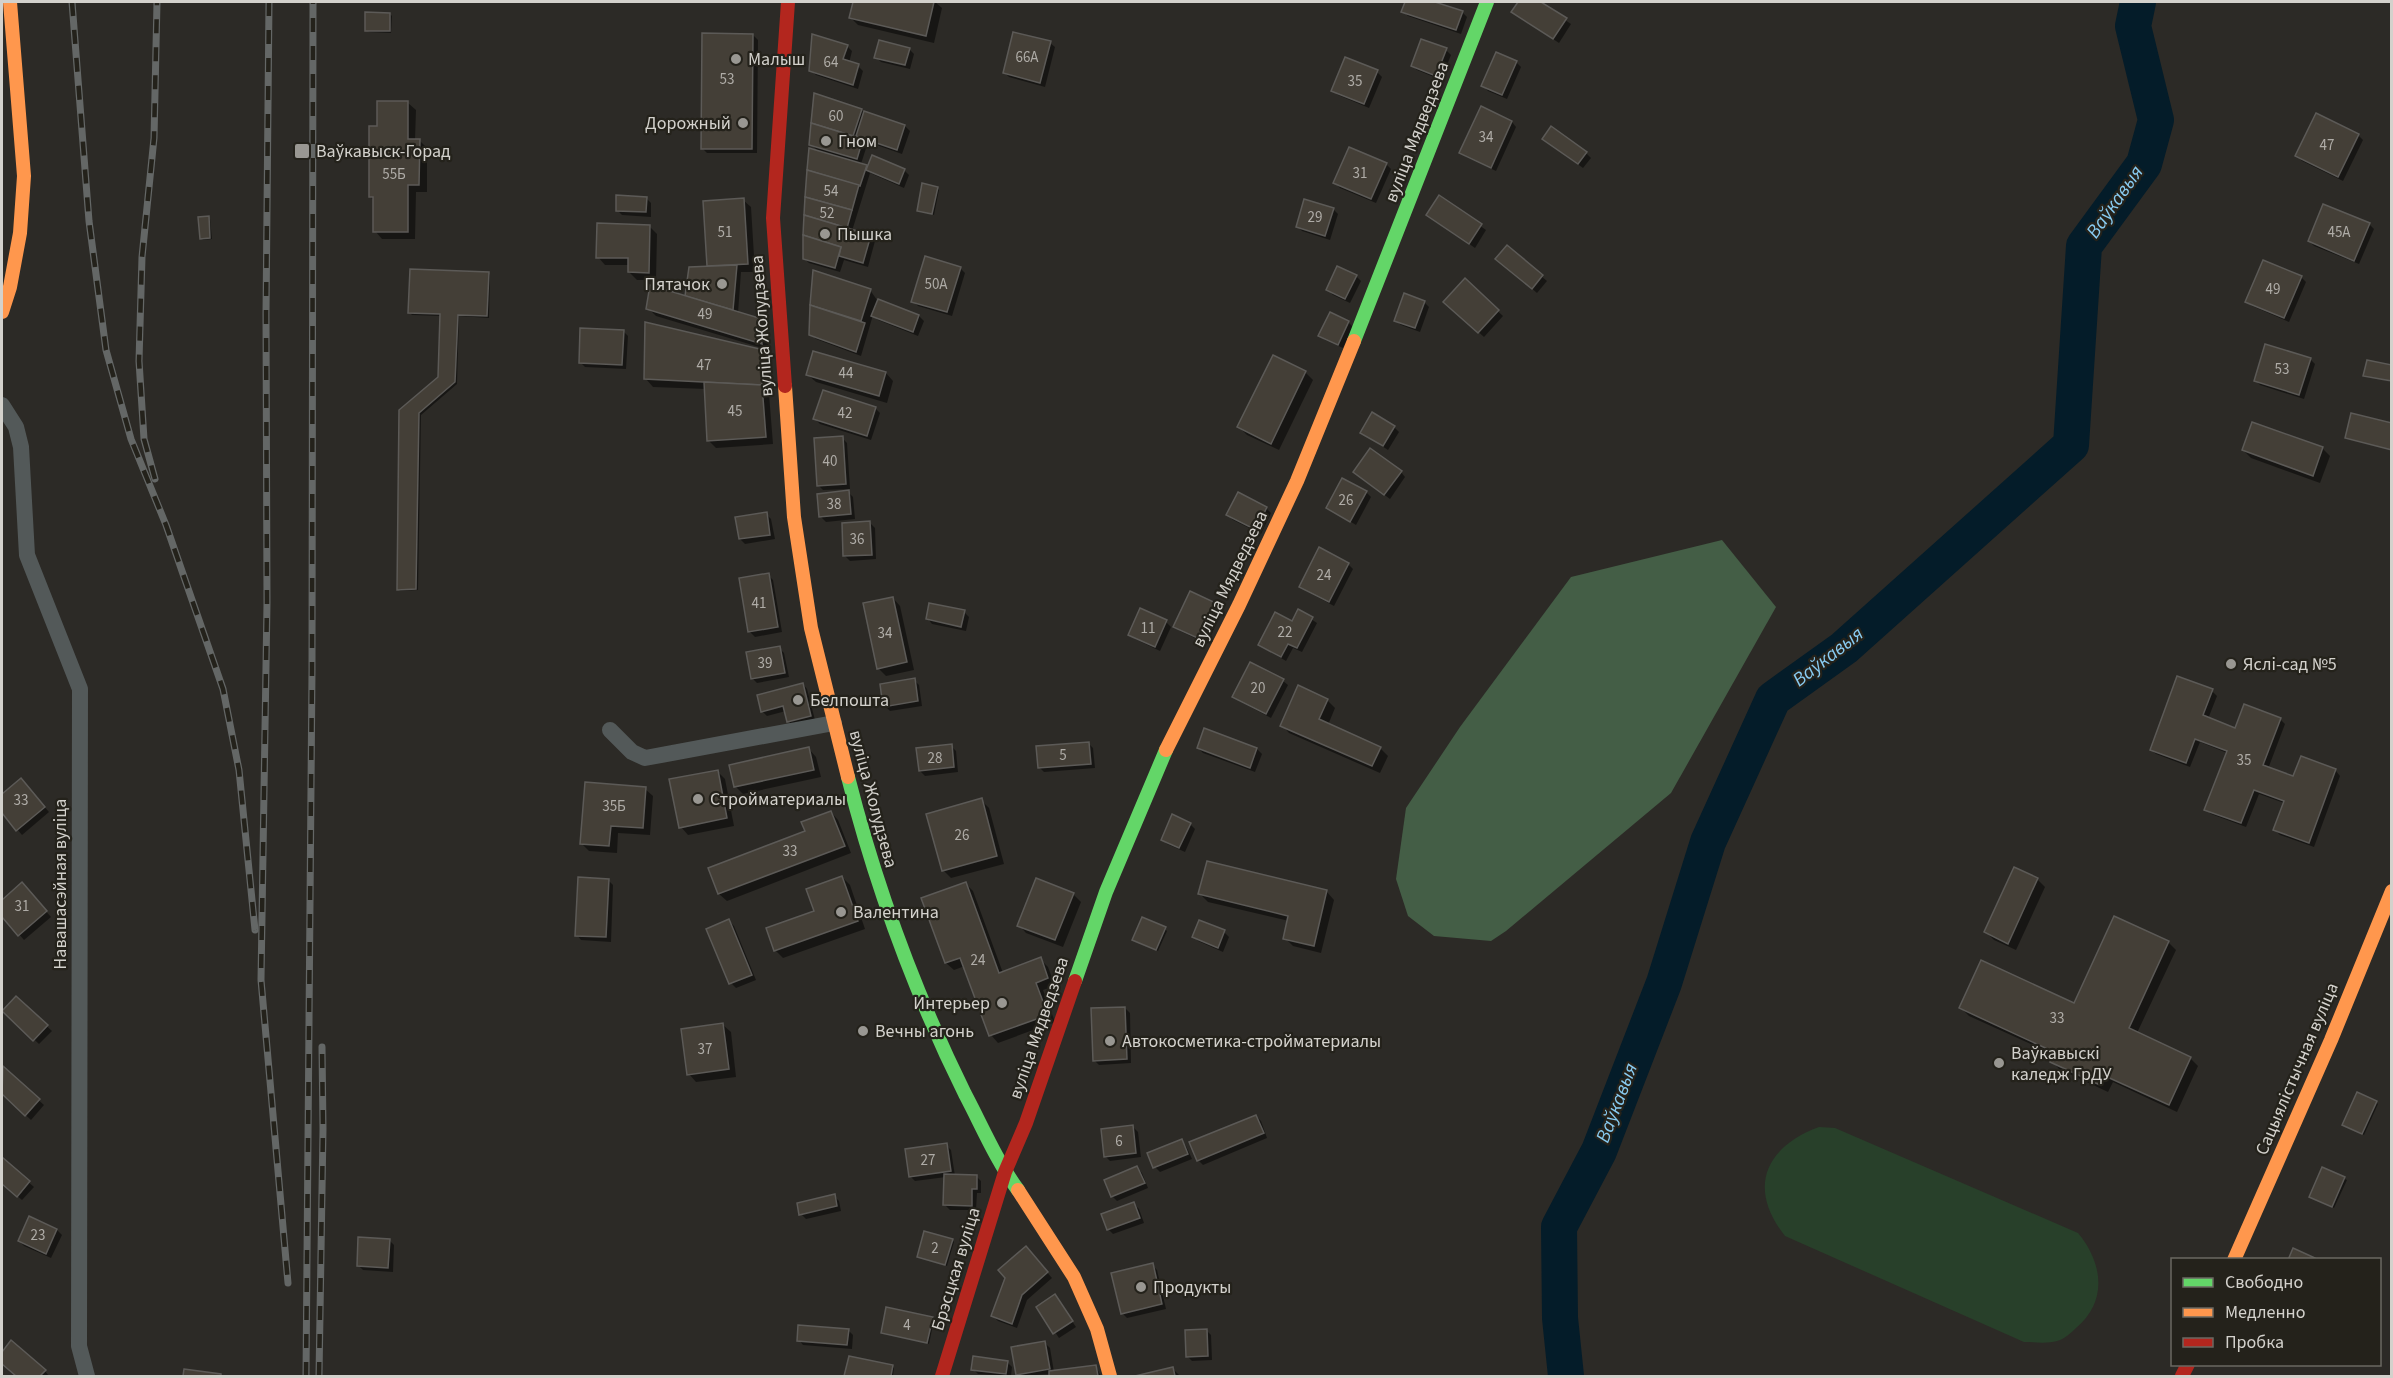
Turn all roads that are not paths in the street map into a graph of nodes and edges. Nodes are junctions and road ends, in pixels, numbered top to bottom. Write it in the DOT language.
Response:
graph roads {
  1 [pos="10,2"];
  2 [pos="788,2"];
  3 [pos="1487,2"];
  4 [pos="2,312"];
  5 [pos="2,405"];
  6 [pos="834,723"];
  7 [pos="610,730"];
  8 [pos="2391,891"];
  9 [pos="1005,1172"];
  10 [pos="2235,1258"];
  11 [pos="87,1377"];
  12 [pos="942,1377"];
  13 [pos="1110,1377"];
  1 -- 4 [label="street"];
  2 -- 6 [label="street, вуліца Жолудзева"];
  3 -- 9 [label="street, вуліца Мядведзева"];
  5 -- 11 [label="street, Навашасэйная вуліца"];
  6 -- 7 [label="street"];
  6 -- 9 [label="street, вуліца Жолудзева"];
  8 -- 10 [label="street, Сацыялістычная вуліца"];
  9 -- 12 [label="street, Брэсцкая вуліца"];
  9 -- 13 [label="street, вуліца Жолудзева"];
}
